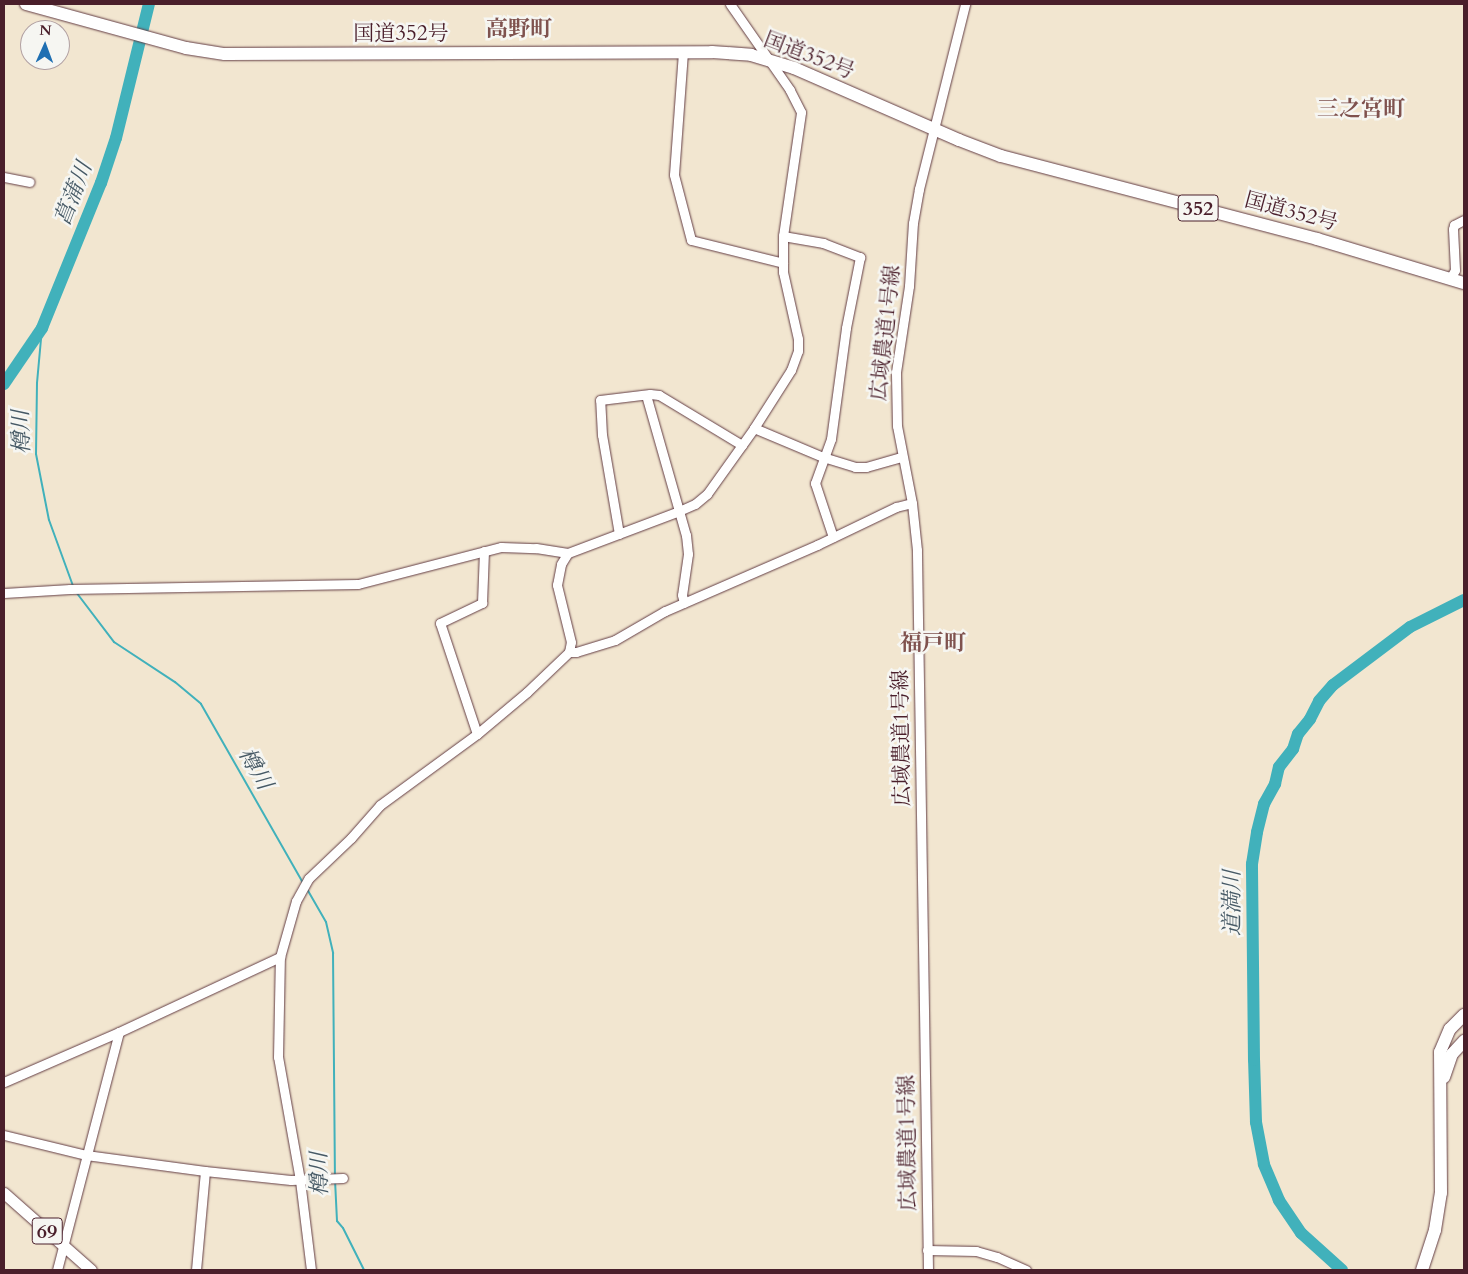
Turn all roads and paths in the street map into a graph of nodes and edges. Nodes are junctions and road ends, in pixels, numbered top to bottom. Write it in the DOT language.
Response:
graph roads {
  1 [pos="26,4"];
  2 [pos="730,4"];
  3 [pos="965,4"];
  4 [pos="683,52"];
  5 [pos="768,58"];
  6 [pos="934,129"];
  7 [pos="4,177"];
  8 [pos="30,182"];
  9 [pos="1464,220"];
  10 [pos="783,236"];
  11 [pos="783,263"];
  12 [pos="1450,279"];
  13 [pos="1464,283"];
  14 [pos="646,395"];
  15 [pos="754,428"];
  16 [pos="742,445"];
  17 [pos="823,457"];
  18 [pos="902,457"];
  19 [pos="912,502"];
  20 [pos="679,511"];
  21 [pos="619,534"];
  22 [pos="833,538"];
  23 [pos="484,551"];
  24 [pos="568,554"];
  25 [pos="4,593"];
  26 [pos="684,602"];
  27 [pos="569,652"];
  28 [pos="477,734"];
  29 [pos="280,957"];
  30 [pos="1464,1015"];
  31 [pos="119,1032"];
  32 [pos="1464,1041"];
  33 [pos="4,1082"];
  34 [pos="4,1135"];
  35 [pos="1441,1148"];
  36 [pos="86,1155"];
  37 [pos="205,1171"];
  38 [pos="343,1178"];
  39 [pos="300,1180"];
  40 [pos="4,1193"];
  41 [pos="63,1246"];
  42 [pos="928,1250"];
  43 [pos="57,1270"];
  44 [pos="91,1270"];
  45 [pos="196,1270"];
  46 [pos="311,1270"];
  47 [pos="928,1270"];
  48 [pos="1026,1270"];
  49 [pos="1422,1270"];
  1 -- 4 [label="highway, 国道352号 / 352"];
  2 -- 5 [label="street"];
  3 -- 6 [label="street, 広域農道1号線"];
  4 -- 5 [label="highway, 国道352号 / 352"];
  4 -- 11 [label="street"];
  5 -- 6 [label="highway, 国道352号 / 352"];
  5 -- 10 [label="street"];
  6 -- 12 [label="highway, 国道352号 / 352"];
  6 -- 18 [label="street, 広域農道1号線"];
  7 -- 8 [label="street"];
  9 -- 12 [label="street"];
  10 -- 11 [label="street"];
  10 -- 17 [label="street"];
  11 -- 15 [label="street"];
  12 -- 13 [label="highway, 国道352号 / 352"];
  14 -- 16 [label="street"];
  14 -- 20 [label="street"];
  14 -- 21 [label="street"];
  15 -- 16 [label="street"];
  15 -- 17 [label="street"];
  16 -- 20 [label="street"];
  17 -- 18 [label="street"];
  17 -- 22 [label="street"];
  18 -- 19 [label="street, 広域農道1号線"];
  19 -- 22 [label="street"];
  19 -- 42 [label="street, 広域農道1号線"];
  20 -- 21 [label="street"];
  20 -- 26 [label="street"];
  21 -- 24 [label="street"];
  22 -- 26 [label="street"];
  23 -- 24 [label="street"];
  23 -- 25 [label="street"];
  23 -- 28 [label="street"];
  24 -- 27 [label="street"];
  26 -- 27 [label="street"];
  27 -- 28 [label="street"];
  28 -- 29 [label="street"];
  29 -- 31 [label="street"];
  29 -- 39 [label="street"];
  30 -- 35 [label="highway"];
  31 -- 33 [label="street"];
  31 -- 36 [label="street"];
  32 -- 35 [label="highway"];
  34 -- 36 [label="street"];
  35 -- 49 [label="highway"];
  36 -- 37 [label="street"];
  36 -- 41 [label="street"];
  37 -- 39 [label="street"];
  37 -- 45 [label="street"];
  38 -- 39 [label="street"];
  39 -- 46 [label="street"];
  40 -- 41 [label="main road, 69"];
  41 -- 43 [label="street"];
  41 -- 44 [label="main road, 69"];
  42 -- 47 [label="street, 広域農道1号線"];
  42 -- 48 [label="street"];
}
